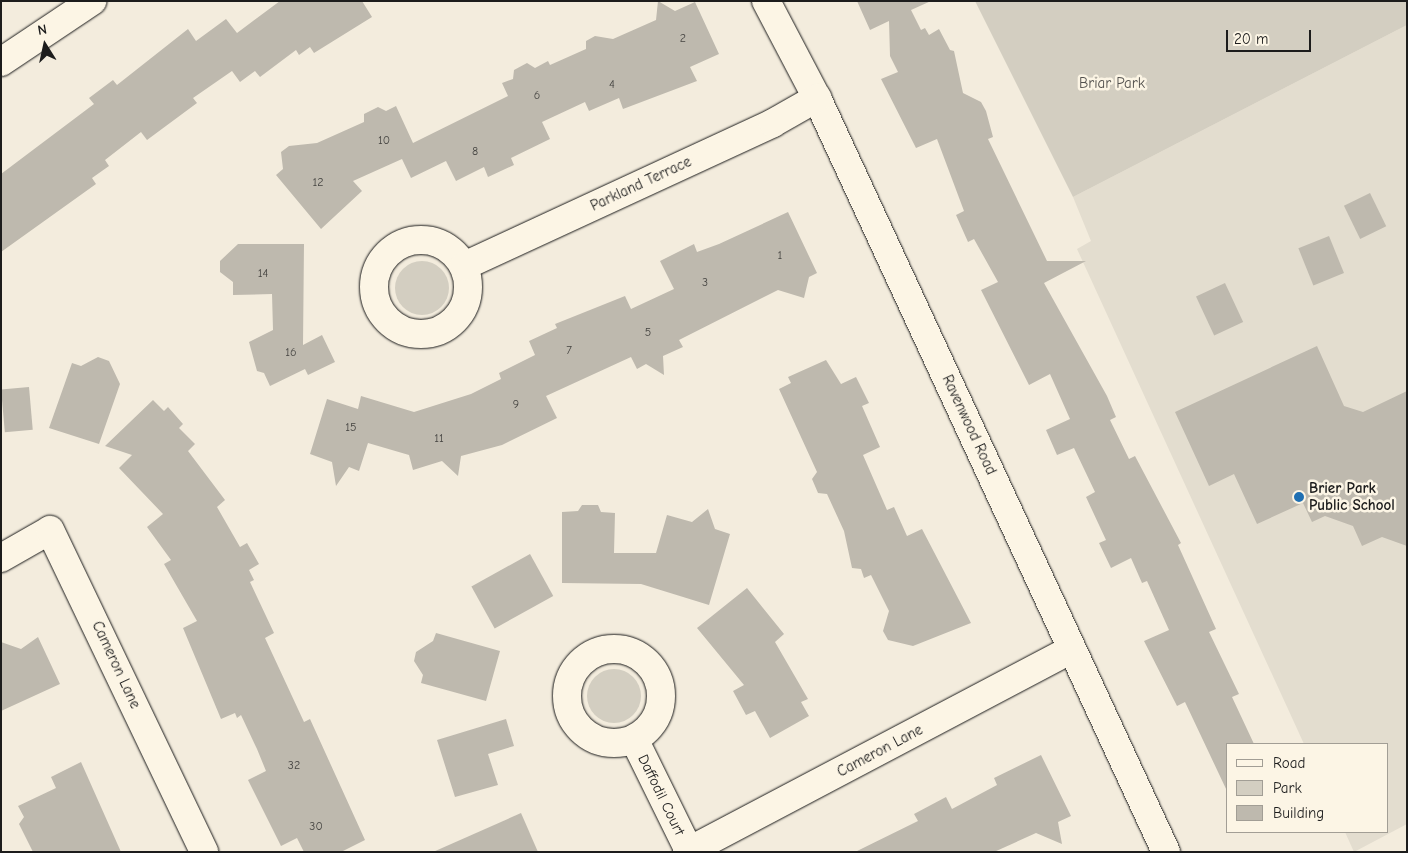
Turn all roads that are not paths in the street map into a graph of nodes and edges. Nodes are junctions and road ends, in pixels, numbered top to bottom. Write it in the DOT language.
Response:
graph roads {
  1 [pos="92,1"];
  2 [pos="766,1"];
  3 [pos="1,62"];
  4 [pos="817,98"];
  5 [pos="464,266"];
  6 [pos="1,558"];
  7 [pos="1072,649"];
  8 [pos="634,738"];
  9 [pos="688,851"];
  10 [pos="204,852"];
  11 [pos="1166,852"];
  1 -- 3 [label="street"];
  2 -- 4 [label="street, Ravenwood Road"];
  4 -- 5 [label="street, Parkland Terrace"];
  4 -- 7 [label="street, Ravenwood Road"];
  6 -- 10 [label="street, Cameron Lane"];
  7 -- 9 [label="street, Cameron Lane"];
  7 -- 11 [label="street, Ravenwood Road"];
  8 -- 9 [label="street, Daffodil Court"];
}
